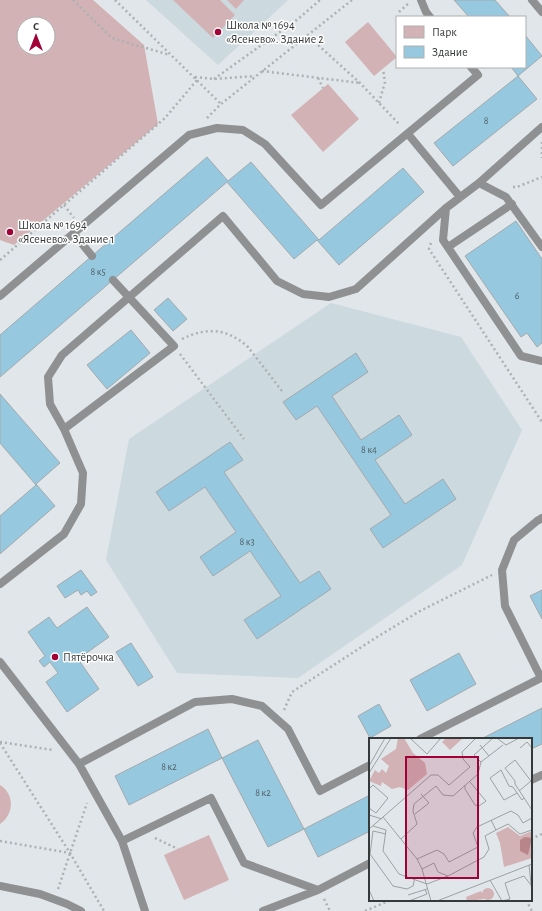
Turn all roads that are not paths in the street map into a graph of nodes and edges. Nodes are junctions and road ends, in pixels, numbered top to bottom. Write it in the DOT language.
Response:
graph roads {
  1 [pos="421,0"];
  2 [pos="532,0"];
  3 [pos="542,12"];
  4 [pos="429,16"];
  5 [pos="473,68"];
  6 [pos="542,126"];
  7 [pos="408,134"];
  8 [pos="479,183"];
  9 [pos="460,197"];
  10 [pos="512,204"];
  11 [pos="446,208"];
  12 [pos="74,234"];
  13 [pos="448,247"];
  14 [pos="542,247"];
  15 [pos="92,256"];
  16 [pos="114,280"];
  17 [pos="0,296"];
  18 [pos="129,297"];
  19 [pos="542,361"];
  20 [pos="64,429"];
  21 [pos="542,518"];
  22 [pos="0,584"];
  23 [pos="0,662"];
  24 [pos="435,736"];
  25 [pos="425,738"];
  26 [pos="79,764"];
  27 [pos="369,766"];
  28 [pos="542,775"];
  29 [pos="532,780"];
  30 [pos="122,841"];
  31 [pos="369,864"];
  32 [pos="0,886"];
  33 [pos="318,890"];
  34 [pos="67,908"];
  35 [pos="81,911"];
  36 [pos="145,911"];
  37 [pos="263,911"];
  1 -- 4 [label="lane"];
  2 -- 3 [label="lane"];
  5 -- 7 [label="lane"];
  6 -- 8 [label="lane"];
  7 -- 9 [label="lane"];
  7 -- 12 [label="lane"];
  8 -- 9 [label="lane"];
  8 -- 10 [label="lane"];
  9 -- 11 [label="lane"];
  10 -- 13 [label="lane"];
  10 -- 14 [label="lane"];
  11 -- 13 [label="lane"];
  11 -- 18 [label="lane"];
  12 -- 15 [label="lane"];
  12 -- 17 [label="lane"];
  13 -- 19 [label="lane"];
  16 -- 18 [label="lane"];
  18 -- 20 [label="lane"];
  18 -- 20 [label="lane"];
  20 -- 22 [label="lane"];
  21 -- 24 [label="lane"];
  23 -- 26 [label="lane"];
  24 -- 25 [label="lane"];
  26 -- 27 [label="lane"];
  26 -- 30 [label="lane"];
  28 -- 29 [label="lane"];
  30 -- 33 [label="lane"];
  30 -- 36 [label="lane"];
  31 -- 33 [label="lane"];
  32 -- 34 [label="lane"];
  33 -- 37 [label="lane"];
  34 -- 35 [label="lane"];
}
